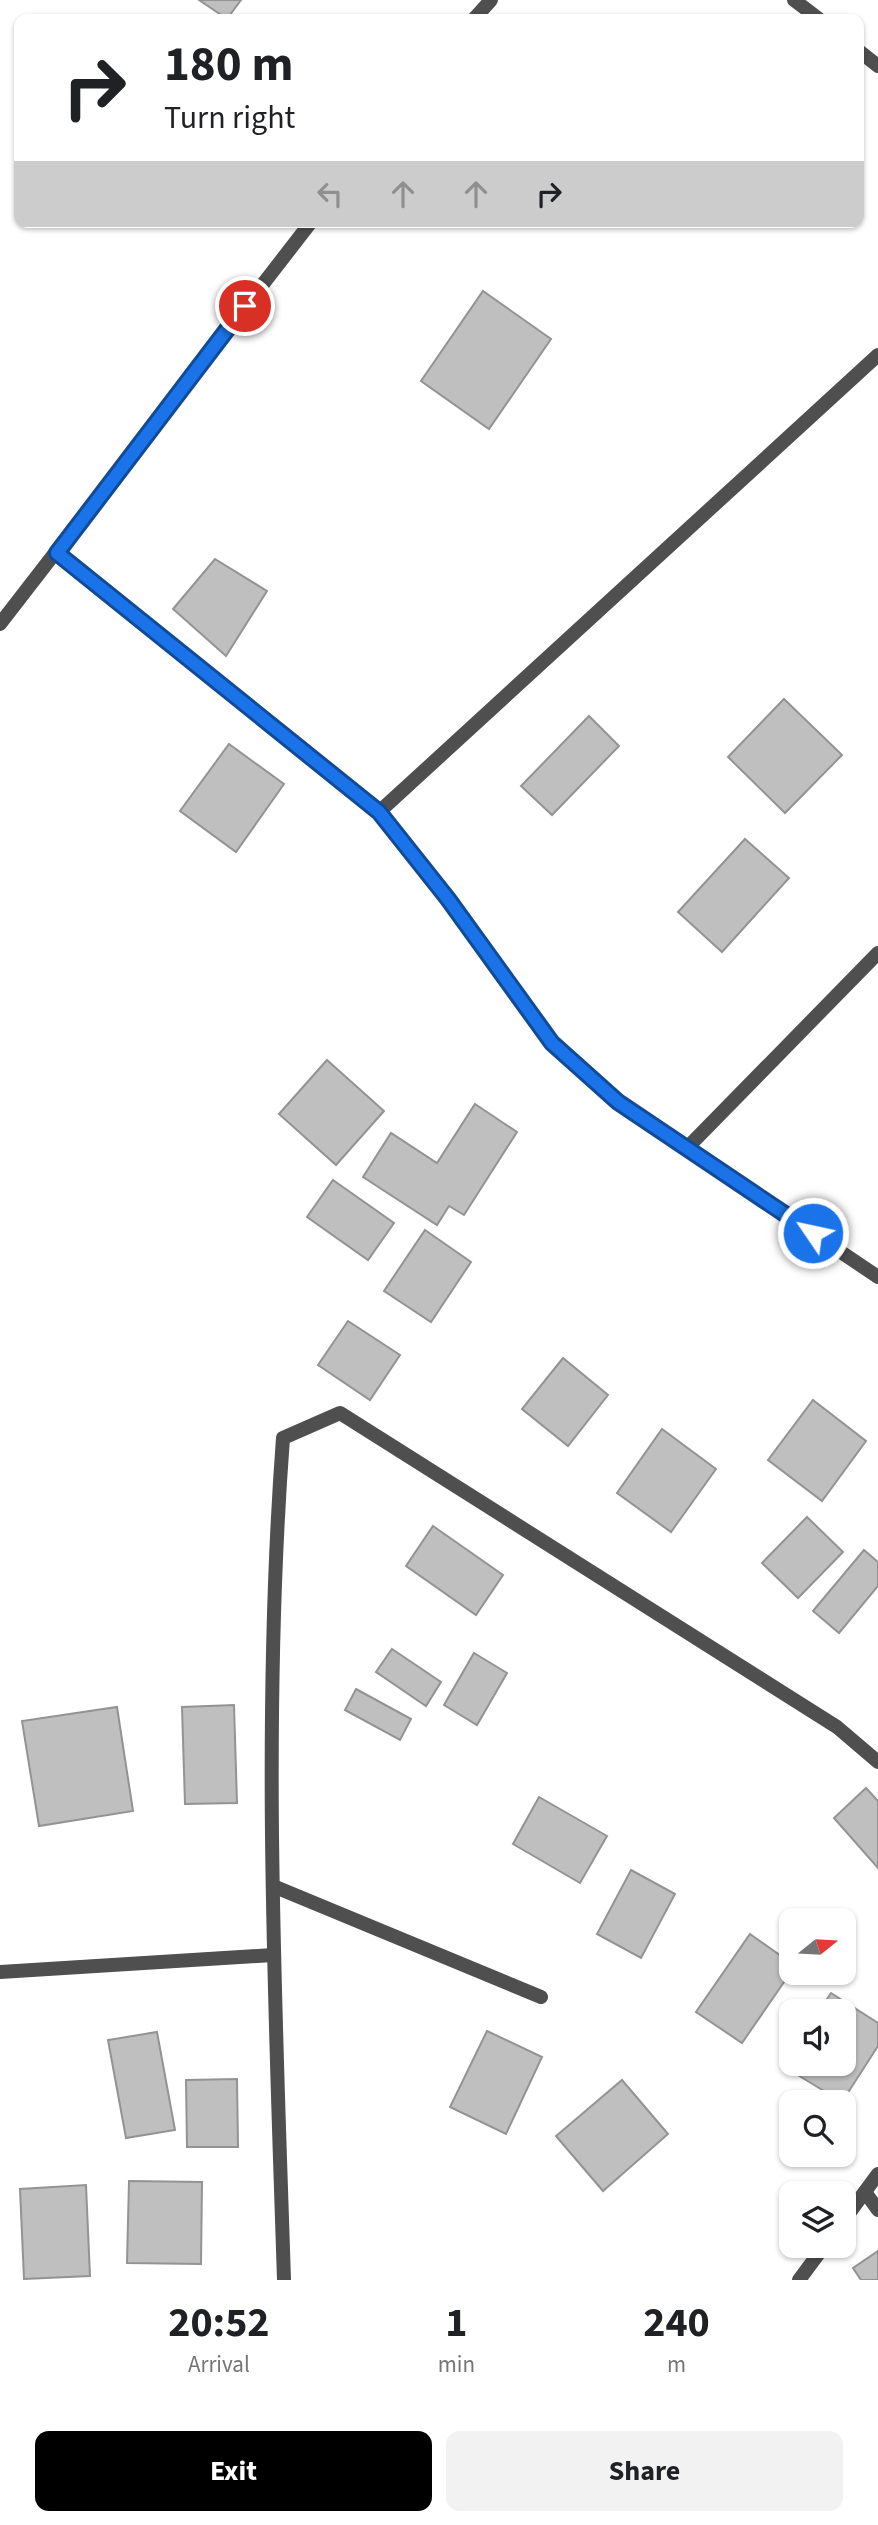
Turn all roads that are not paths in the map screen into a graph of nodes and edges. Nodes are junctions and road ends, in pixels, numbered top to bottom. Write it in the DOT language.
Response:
graph roads {
  1 [pos="491,0"];
  2 [pos="794,0"];
  3 [pos="478,14"];
  4 [pos="812,14"];
  5 [pos="864,55"];
  6 [pos="878,66"];
  7 [pos="306,228"];
  8 [pos="878,355"];
  9 [pos="57,553"];
  10 [pos="0,624"];
  11 [pos="379,812"];
  12 [pos="878,953"];
  13 [pos="686,1149"];
  14 [pos="878,1277"];
  15 [pos="878,1762"];
  16 [pos="273,1886"];
  17 [pos="273,1955"];
  18 [pos="0,1972"];
  19 [pos="541,1997"];
  20 [pos="878,2174"];
  21 [pos="865,2192"];
  22 [pos="856,2204"];
  23 [pos="878,2210"];
  24 [pos="815,2258"];
  25 [pos="284,2280"];
  26 [pos="799,2280"];
  1 -- 3 [label="street"];
  2 -- 4 [label="street"];
  5 -- 6 [label="street"];
  7 -- 9 [label="street"];
  8 -- 11 [label="street"];
  9 -- 10 [label="street"];
  9 -- 11 [label="street"];
  11 -- 13 [label="street"];
  12 -- 13 [label="street"];
  13 -- 14 [label="street"];
  15 -- 16 [label="street"];
  16 -- 17 [label="street"];
  16 -- 19 [label="street"];
  17 -- 18 [label="street"];
  17 -- 25 [label="street"];
  20 -- 21 [label="street"];
  21 -- 22 [label="street"];
  21 -- 23 [label="street"];
  24 -- 26 [label="street"];
}
